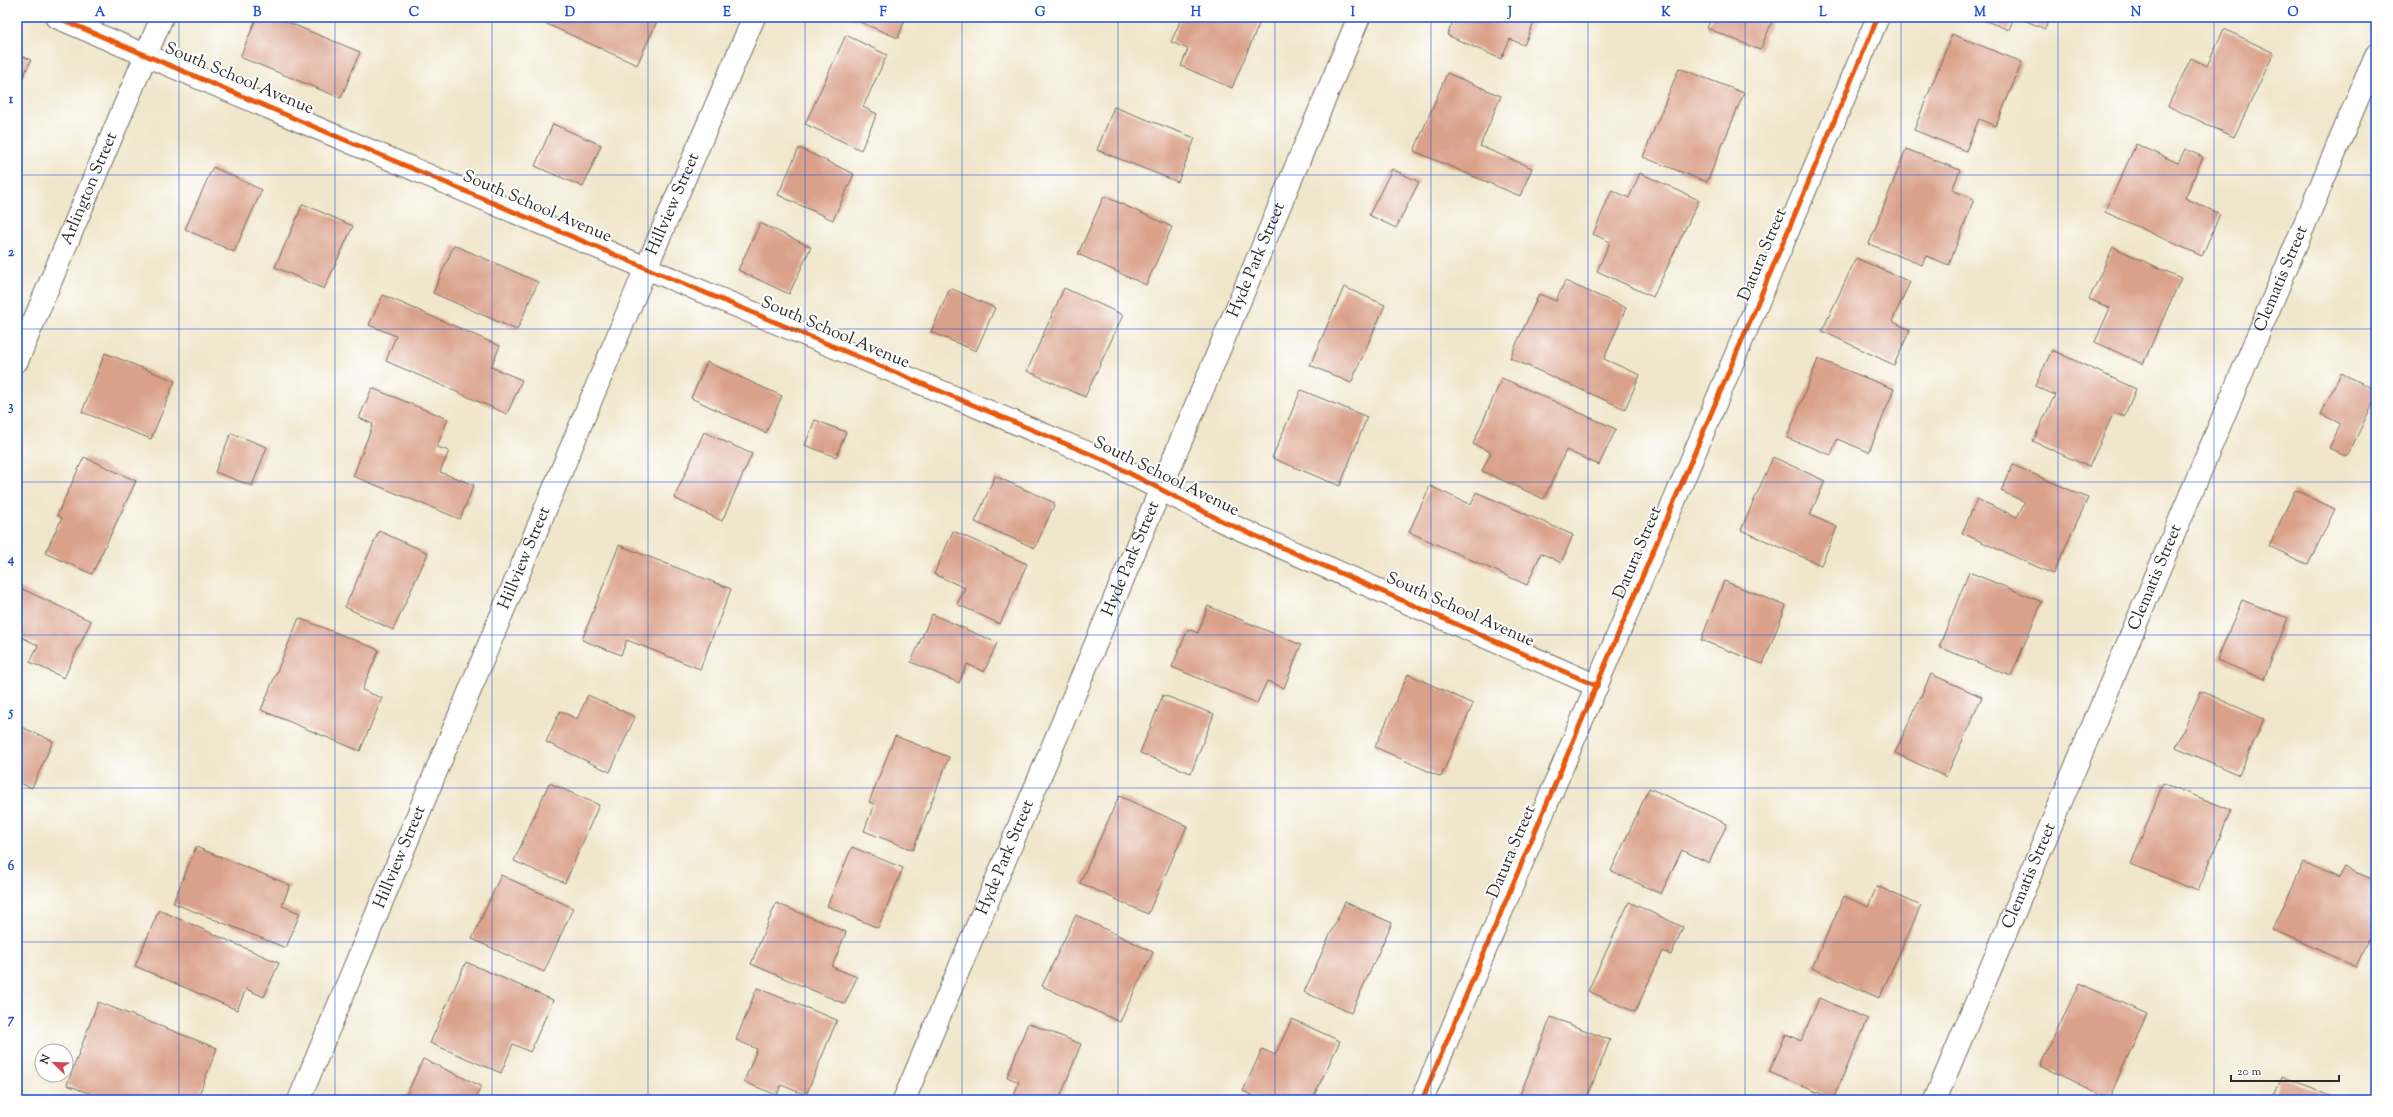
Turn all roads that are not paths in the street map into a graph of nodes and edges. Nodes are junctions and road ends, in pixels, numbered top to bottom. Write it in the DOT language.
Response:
graph roads {
  1 [pos="56,17"];
  2 [pos="162,17"];
  3 [pos="754,17"];
  4 [pos="1359,17"];
  5 [pos="1878,17"];
  6 [pos="146,55"];
  7 [pos="2376,55"];
  8 [pos="646,268"];
  9 [pos="17,361"];
  10 [pos="1160,489"];
  11 [pos="1597,686"];
  12 [pos="299,1100"];
  13 [pos="904,1100"];
  14 [pos="1422,1100"];
  15 [pos="1935,1100"];
  1 -- 6 [label="street, South School Avenue"];
  2 -- 6 [label="street, Arlington Street"];
  3 -- 8 [label="street, Hillview Street"];
  4 -- 10 [label="street, Hyde Park Street"];
  5 -- 11 [label="street, Datura Street"];
  6 -- 8 [label="street, South School Avenue"];
  6 -- 9 [label="street, Arlington Street"];
  7 -- 15 [label="street, Clematis Street"];
  8 -- 10 [label="street, South School Avenue"];
  8 -- 12 [label="street, Hillview Street"];
  10 -- 11 [label="street, South School Avenue"];
  10 -- 13 [label="street, Hyde Park Street"];
  11 -- 14 [label="street, Datura Street"];
}
